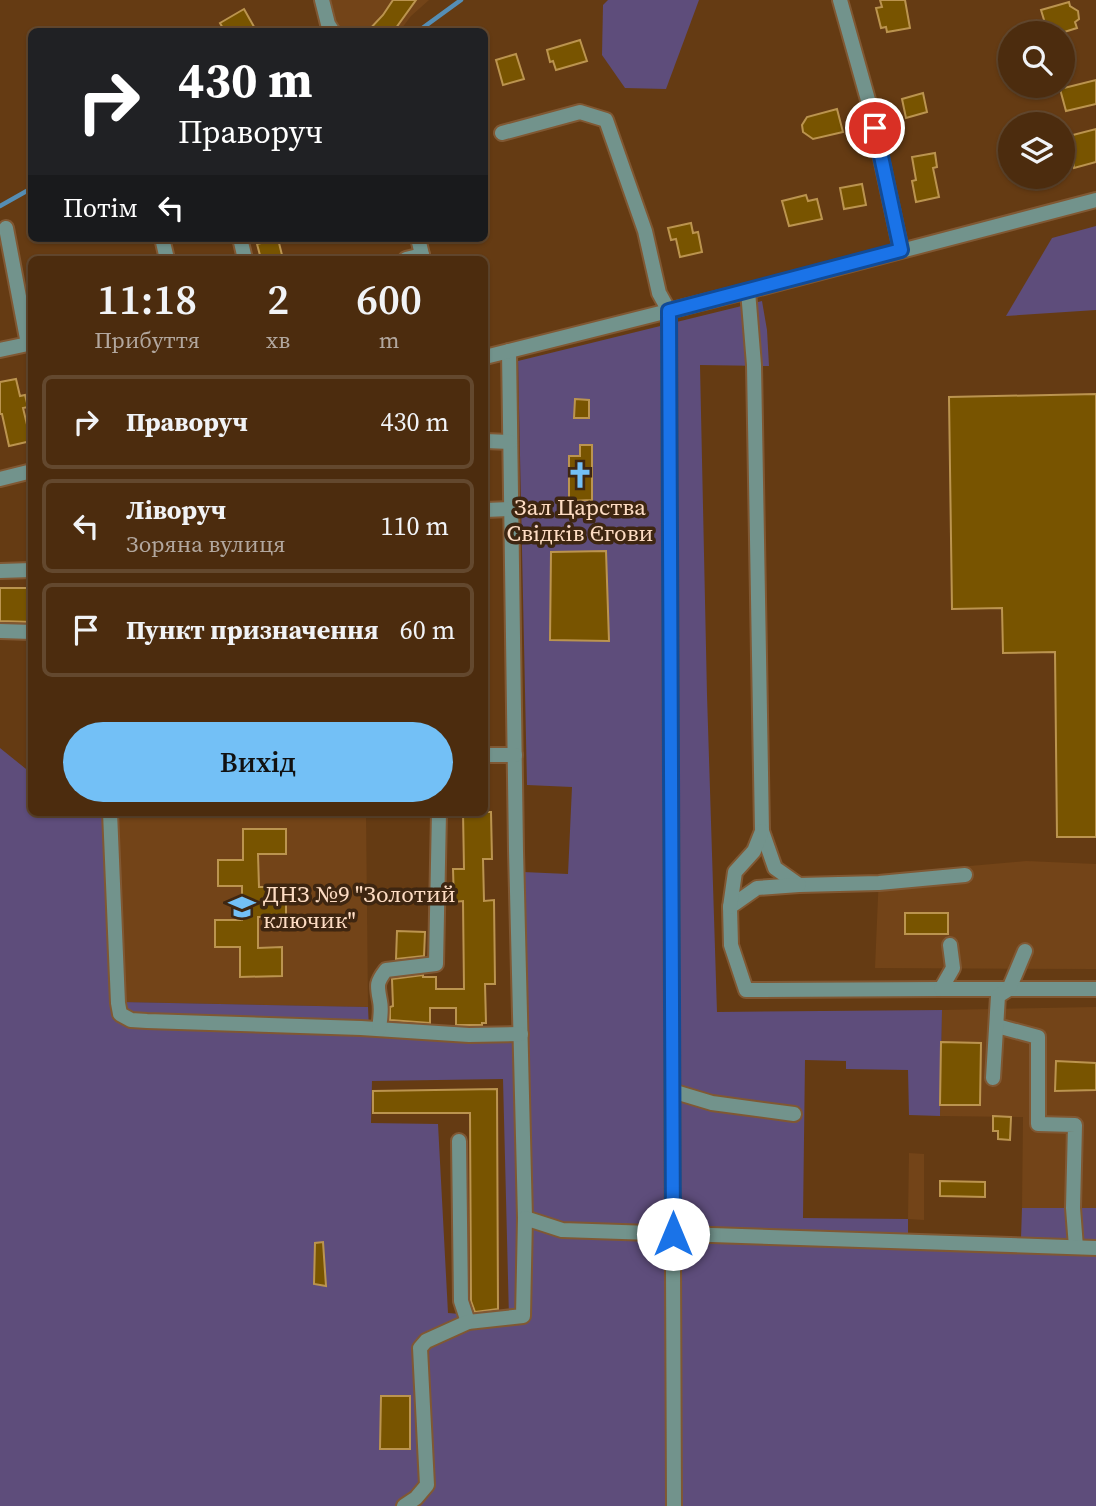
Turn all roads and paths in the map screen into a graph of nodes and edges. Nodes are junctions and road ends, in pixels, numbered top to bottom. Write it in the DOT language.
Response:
graph roads {
  1 [pos="322,0"];
  2 [pos="840,0"];
  3 [pos="330,28"];
  4 [pos="502,133"];
  5 [pos="1096,200"];
  6 [pos="6,228"];
  7 [pos="901,250"];
  8 [pos="748,291"];
  9 [pos="669,311"];
  10 [pos="28,334"];
  11 [pos="28,344"];
  12 [pos="0,350"];
  13 [pos="509,351"];
  14 [pos="488,356"];
  15 [pos="488,441"];
  16 [pos="510,442"];
  17 [pos="28,472"];
  18 [pos="0,479"];
  19 [pos="511,509"];
  20 [pos="488,510"];
  21 [pos="28,570"];
  22 [pos="0,571"];
  23 [pos="0,631"];
  24 [pos="28,632"];
  25 [pos="488,755"];
  26 [pos="514,755"];
  27 [pos="110,816"];
  28 [pos="439,816"];
  29 [pos="762,831"];
  30 [pos="965,876"];
  31 [pos="799,885"];
  32 [pos="730,907"];
  33 [pos="950,945"];
  34 [pos="1025,951"];
  35 [pos="941,989"];
  36 [pos="1009,989"];
  37 [pos="1096,989"];
  38 [pos="997,1026"];
  39 [pos="379,1029"];
  40 [pos="521,1034"];
  41 [pos="993,1078"];
  42 [pos="672,1091"];
  43 [pos="794,1114"];
  44 [pos="459,1141"];
  45 [pos="525,1217"];
  46 [pos="673,1234"];
  47 [pos="1076,1247"];
  48 [pos="1096,1248"];
  49 [pos="468,1322"];
  50 [pos="404,1506"];
  51 [pos="674,1506"];
  1 -- 3 [label="street"];
  2 -- 7 [label="street"];
  4 -- 9 [label="street"];
  5 -- 7 [label="street"];
  6 -- 10 [label="street"];
  7 -- 8 [label="street"];
  8 -- 9 [label="street"];
  8 -- 29 [label="street"];
  9 -- 13 [label="street"];
  9 -- 42 [label="street"];
  11 -- 12 [label="street"];
  13 -- 14 [label="street"];
  13 -- 16 [label="street"];
  15 -- 16 [label="street"];
  16 -- 19 [label="street"];
  17 -- 18 [label="street"];
  19 -- 20 [label="street"];
  19 -- 26 [label="street"];
  21 -- 22 [label="street"];
  23 -- 24 [label="street"];
  25 -- 26 [label="street"];
  26 -- 40 [label="street"];
  27 -- 39 [label="street"];
  28 -- 39 [label="street"];
  29 -- 31 [label="street"];
  29 -- 32 [label="street"];
  30 -- 31 [label="street"];
  31 -- 32 [label="street"];
  32 -- 35 [label="street"];
  33 -- 35 [label="street"];
  34 -- 36 [label="street"];
  35 -- 36 [label="street"];
  36 -- 37 [label="street"];
  36 -- 38 [label="street"];
  38 -- 41 [label="street"];
  38 -- 47 [label="street"];
  39 -- 40 [label="street"];
  40 -- 45 [label="street"];
  42 -- 43 [label="street"];
  42 -- 46 [label="street"];
  44 -- 49 [label="street"];
  45 -- 46 [label="street"];
  45 -- 49 [label="street"];
  46 -- 47 [label="street"];
  46 -- 51 [label="street"];
  47 -- 48 [label="street"];
  49 -- 50 [label="street"];
}
